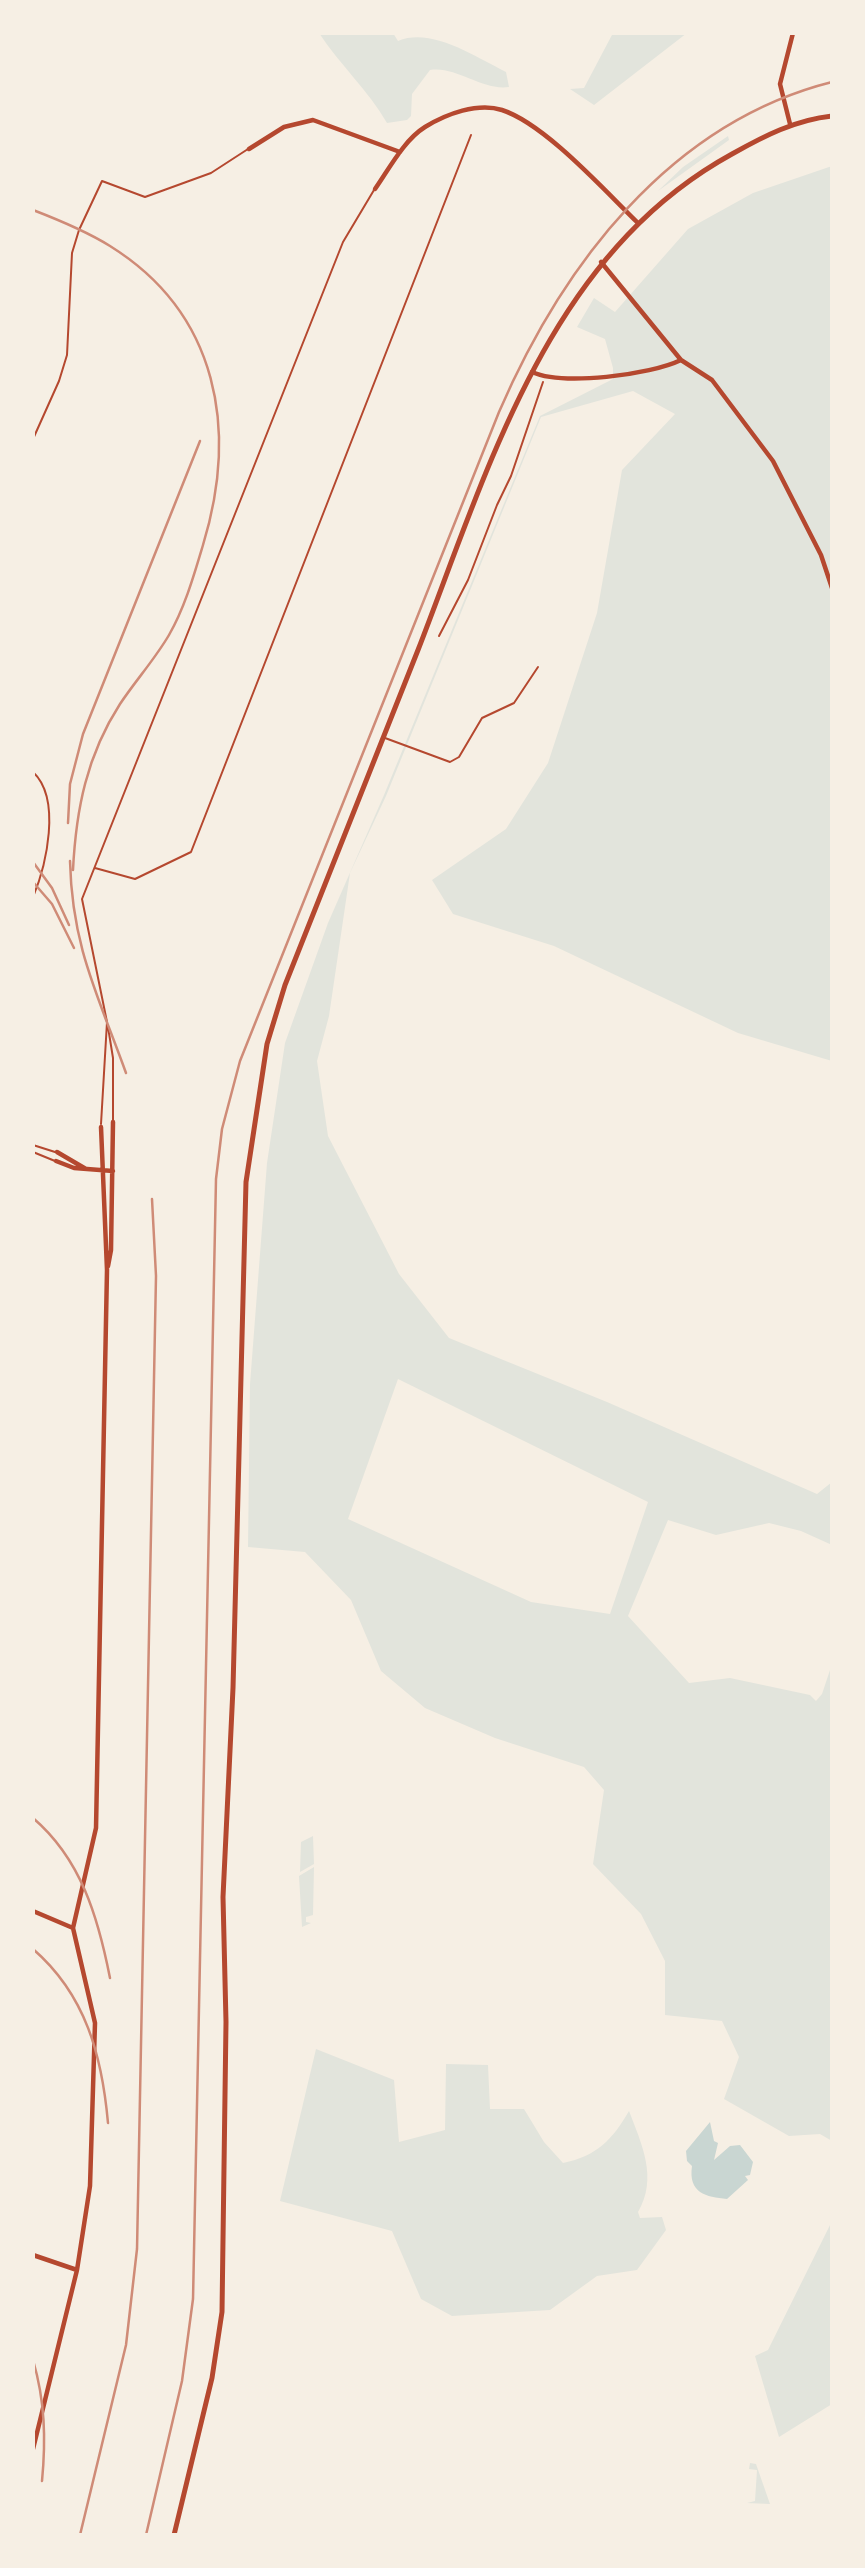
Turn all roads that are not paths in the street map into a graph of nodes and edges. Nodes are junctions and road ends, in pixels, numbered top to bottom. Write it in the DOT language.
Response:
graph roads {
  1 [pos="793,33"];
  2 [pos="832,116"];
  3 [pos="790,124"];
  4 [pos="471,135"];
  5 [pos="249,149"];
  6 [pos="400,152"];
  7 [pos="375,189"];
  8 [pos="638,223"];
  9 [pos="601,262"];
  10 [pos="681,360"];
  11 [pos="532,372"];
  12 [pos="33,439"];
  13 [pos="832,588"];
  14 [pos="538,667"];
  15 [pos="384,737"];
  16 [pos="33,772"];
  17 [pos="94,868"];
  18 [pos="33,897"];
  19 [pos="107,1022"];
  20 [pos="113,1122"];
  21 [pos="101,1127"];
  22 [pos="33,1145"];
  23 [pos="33,1152"];
  24 [pos="57,1152"];
  25 [pos="56,1161"];
  26 [pos="86,1170"];
  27 [pos="113,1171"];
  28 [pos="102,1172"];
  29 [pos="107,1270"];
  30 [pos="33,1911"];
  31 [pos="73,1928"];
  32 [pos="33,2255"];
  33 [pos="77,2270"];
  34 [pos="33,2449"];
  35 [pos="174,2535"];
  1 -- 3 [label="street"];
  2 -- 3 [label="street"];
  3 -- 8 [label="street"];
  4 -- 17 [label="lane"];
  5 -- 6 [label="street"];
  5 -- 12 [label="lane"];
  6 -- 7 [label="street"];
  6 -- 8 [label="street"];
  7 -- 17 [label="lane"];
  8 -- 9 [label="street"];
  9 -- 10 [label="street"];
  9 -- 11 [label="street"];
  10 -- 11 [label="street"];
  10 -- 13 [label="street"];
  11 -- 15 [label="street"];
  14 -- 15 [label="lane"];
  15 -- 35 [label="street"];
  16 -- 18 [label="lane"];
  17 -- 19 [label="lane"];
  19 -- 20 [label="lane"];
  19 -- 21 [label="lane"];
  20 -- 27 [label="street"];
  21 -- 28 [label="street"];
  22 -- 24 [label="lane"];
  23 -- 25 [label="lane"];
  24 -- 26 [label="street"];
  25 -- 26 [label="street"];
  26 -- 28 [label="street"];
  27 -- 28 [label="street"];
  27 -- 29 [label="street"];
  28 -- 29 [label="street"];
  29 -- 31 [label="street"];
  30 -- 31 [label="street"];
  31 -- 33 [label="street"];
  32 -- 33 [label="street"];
  33 -- 34 [label="street"];
}
